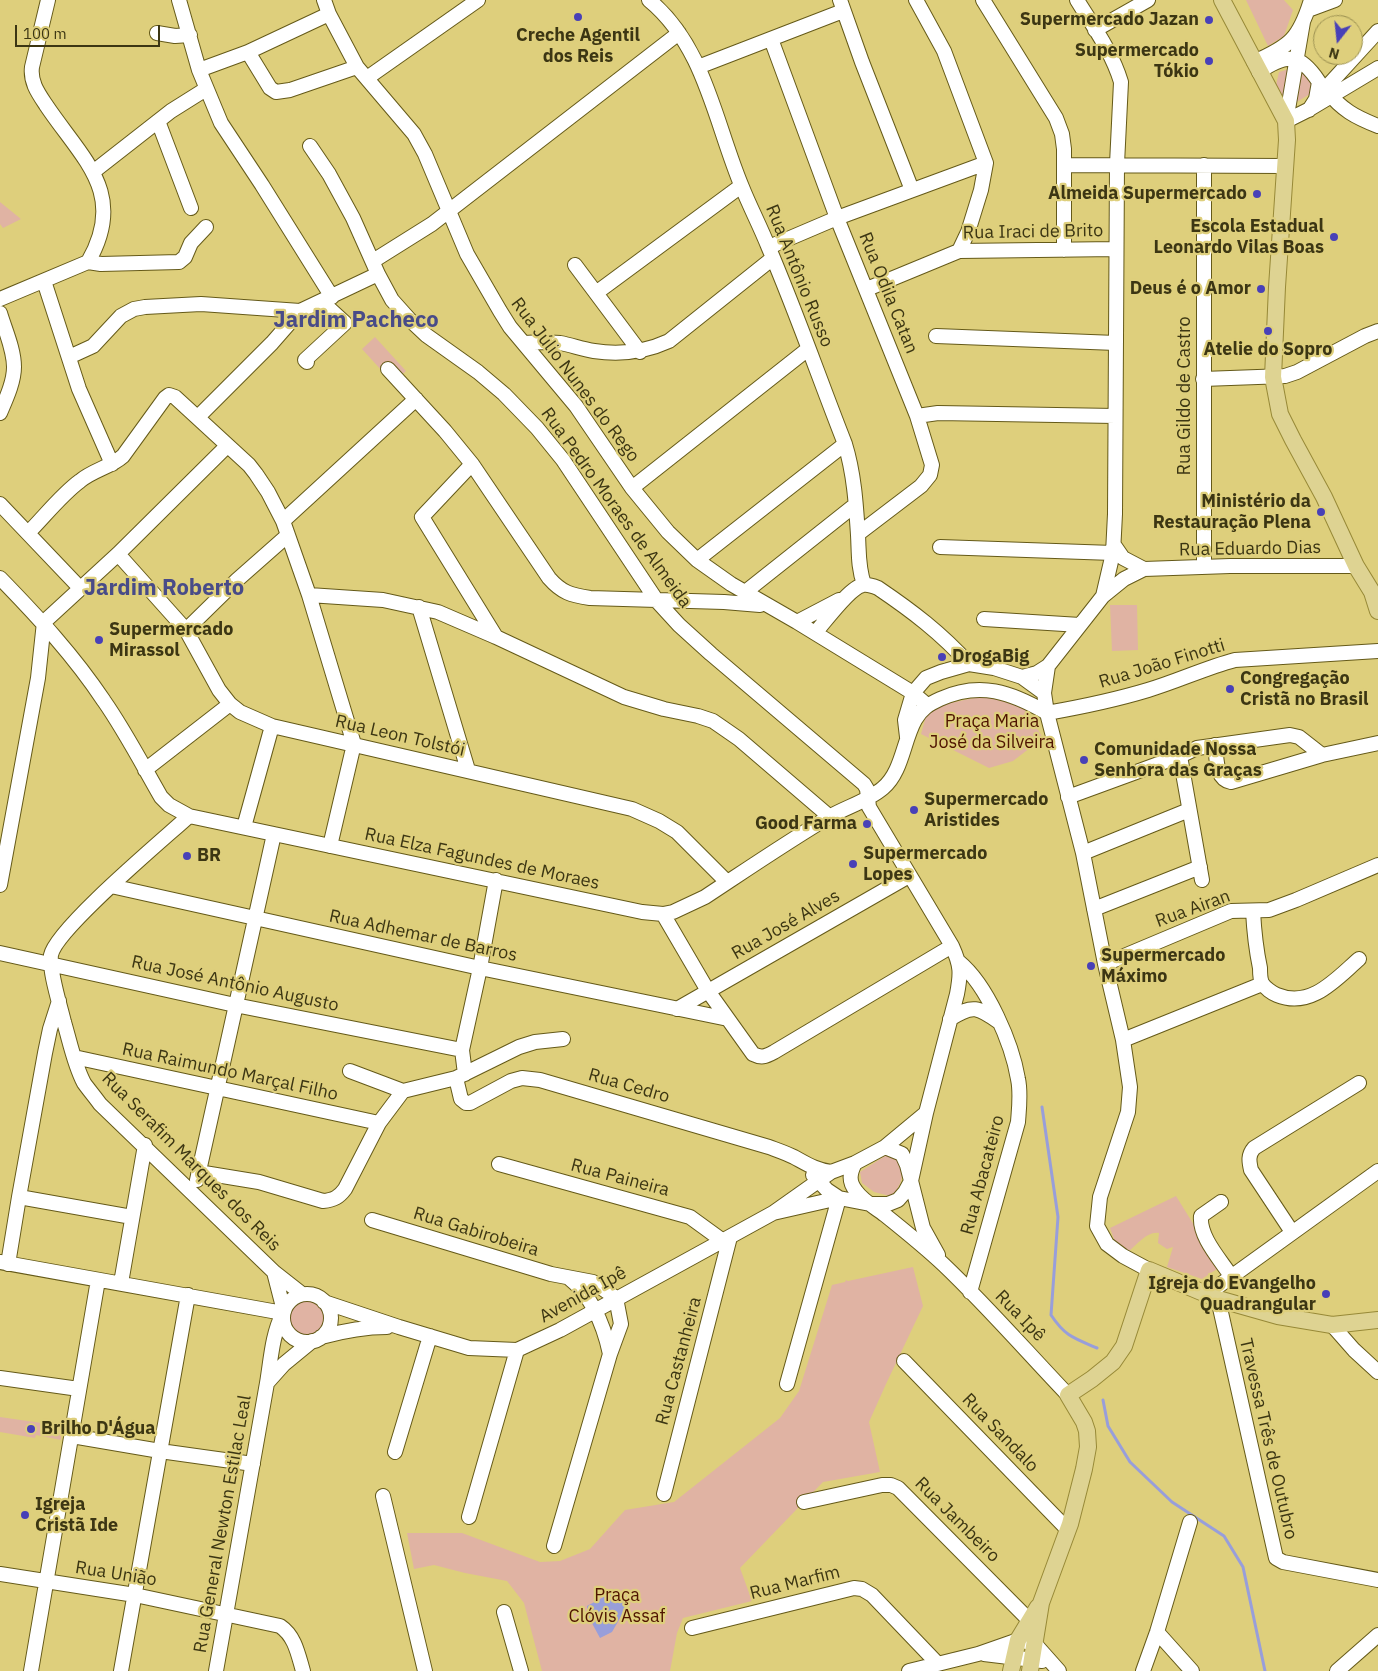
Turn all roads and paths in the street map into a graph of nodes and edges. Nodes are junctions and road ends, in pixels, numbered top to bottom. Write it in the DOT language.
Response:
graph roads {
  1 [pos="48,0"];
  2 [pos="179,0"];
  3 [pos="324,0"];
  4 [pos="478,0"];
  5 [pos="649,0"];
  6 [pos="916,0"];
  7 [pos="1000,0"];
  8 [pos="1077,0"];
  9 [pos="1148,0"];
  10 [pos="1222,0"];
  11 [pos="1335,0"];
  12 [pos="985,3"];
  13 [pos="841,5"];
  14 [pos="1308,11"];
  15 [pos="329,14"];
  16 [pos="1095,30"];
  17 [pos="1378,31"];
  18 [pos="157,33"];
  19 [pos="679,33"];
  20 [pos="190,35"];
  21 [pos="771,39"];
  22 [pos="248,52"];
  23 [pos="1296,59"];
  24 [pos="357,67"];
  25 [pos="698,67"];
  26 [pos="1256,67"];
  27 [pos="1378,68"];
  28 [pos="199,70"];
  29 [pos="1343,70"];
  30 [pos="367,78"];
  31 [pos="1353,84"];
  32 [pos="206,89"];
  33 [pos="1325,89"];
  34 [pos="1308,110"];
  35 [pos="158,121"];
  36 [pos="1286,121"];
  37 [pos="1378,126"];
  38 [pos="310,146"];
  39 [pos="986,163"];
  40 [pos="1064,164"];
  41 [pos="1117,164"];
  42 [pos="1204,166"];
  43 [pos="1285,166"];
  44 [pos="93,172"];
  45 [pos="741,186"];
  46 [pos="912,190"];
  47 [pos="191,208"];
  48 [pos="448,211"];
  49 [pos="837,218"];
  50 [pos="206,227"];
  51 [pos="1116,249"];
  52 [pos="1064,250"];
  53 [pos="960,251"];
  54 [pos="771,252"];
  55 [pos="88,262"];
  56 [pos="575,266"];
  57 [pos="376,268"];
  58 [pos="44,281"];
  59 [pos="867,289"];
  60 [pos="596,293"];
  61 [pos="0,298"];
  62 [pos="327,299"];
  63 [pos="300,311"];
  64 [pos="0,313"];
  65 [pos="1378,331"];
  66 [pos="936,336"];
  67 [pos="525,343"];
  68 [pos="1116,343"];
  69 [pos="808,349"];
  70 [pos="640,352"];
  71 [pos="69,357"];
  72 [pos="308,362"];
  73 [pos="388,369"];
  74 [pos="1273,377"];
  75 [pos="1203,379"];
  76 [pos="416,399"];
  77 [pos="0,413"];
  78 [pos="917,416"];
  79 [pos="1115,416"];
  80 [pos="198,417"];
  81 [pos="225,444"];
  82 [pos="844,444"];
  83 [pos="112,464"];
  84 [pos="472,464"];
  85 [pos="632,488"];
  86 [pos="0,504"];
  87 [pos="855,505"];
  88 [pos="282,521"];
  89 [pos="28,533"];
  90 [pos="858,534"];
  91 [pos="288,535"];
  92 [pos="940,547"];
  93 [pos="1113,549"];
  94 [pos="118,554"];
  95 [pos="697,560"];
  96 [pos="1356,566"];
  97 [pos="1204,567"];
  98 [pos="1144,569"];
  99 [pos="0,578"];
  100 [pos="864,584"];
  101 [pos="80,588"];
  102 [pos="744,593"];
  103 [pos="309,595"];
  104 [pos="1103,596"];
  105 [pos="846,597"];
  106 [pos="657,601"];
  107 [pos="766,606"];
  108 [pos="419,607"];
  109 [pos="1378,611"];
  110 [pos="984,619"];
  111 [pos="44,622"];
  112 [pos="797,622"];
  113 [pos="1080,625"];
  114 [pos="186,630"];
  115 [pos="815,633"];
  116 [pos="496,637"];
  117 [pos="1378,652"];
  118 [pos="969,664"];
  119 [pos="1048,666"];
  120 [pos="1022,677"];
  121 [pos="912,693"];
  122 [pos="1044,693"];
  123 [pos="230,704"];
  124 [pos="927,705"];
  125 [pos="1047,713"];
  126 [pos="272,726"];
  127 [pos="907,737"];
  128 [pos="1378,743"];
  129 [pos="354,744"];
  130 [pos="1215,745"];
  131 [pos="1322,755"];
  132 [pos="1180,756"];
  133 [pos="146,770"];
  134 [pos="468,770"];
  135 [pos="1068,797"];
  136 [pos="868,798"];
  137 [pos="1189,810"];
  138 [pos="189,816"];
  139 [pos="830,817"];
  140 [pos="244,827"];
  141 [pos="274,834"];
  142 [pos="330,846"];
  143 [pos="1083,853"];
  144 [pos="1378,864"];
  145 [pos="909,876"];
  146 [pos="496,880"];
  147 [pos="727,882"];
  148 [pos="0,885"];
  149 [pos="111,886"];
  150 [pos="1094,909"];
  151 [pos="1253,911"];
  152 [pos="663,914"];
  153 [pos="254,919"];
  154 [pos="952,946"];
  155 [pos="0,953"];
  156 [pos="1359,959"];
  157 [pos="959,962"];
  158 [pos="51,963"];
  159 [pos="1105,964"];
  160 [pos="480,968"];
  161 [pos="1262,984"];
  162 [pos="708,991"];
  163 [pos="59,1001"];
  164 [pos="235,1005"];
  165 [pos="677,1009"];
  166 [pos="950,1018"];
  167 [pos="728,1019"];
  168 [pos="1000,1022"];
  169 [pos="562,1039"];
  170 [pos="1123,1040"];
  171 [pos="462,1050"];
  172 [pos="74,1057"];
  173 [pos="350,1071"];
  174 [pos="460,1076"];
  175 [pos="1358,1083"];
  176 [pos="218,1088"];
  177 [pos="403,1091"];
  178 [pos="926,1113"];
  179 [pos="379,1123"];
  180 [pos="145,1145"];
  181 [pos="885,1147"];
  182 [pos="855,1163"];
  183 [pos="499,1164"];
  184 [pos="808,1166"];
  185 [pos="1378,1171"];
  186 [pos="198,1172"];
  187 [pos="831,1172"];
  188 [pos="817,1181"];
  189 [pos="911,1181"];
  190 [pos="194,1194"];
  191 [pos="19,1197"];
  192 [pos="839,1198"];
  193 [pos="1221,1202"];
  194 [pos="870,1204"];
  195 [pos="773,1213"];
  196 [pos="132,1217"];
  197 [pos="372,1220"];
  198 [pos="1292,1232"];
  199 [pos="727,1239"];
  200 [pos="4,1263"];
  201 [pos="943,1264"];
  202 [pos="1149,1270"];
  203 [pos="274,1272"];
  204 [pos="1231,1276"];
  205 [pos="569,1278"];
  206 [pos="98,1280"];
  207 [pos="121,1283"];
  208 [pos="970,1292"];
  209 [pos="302,1294"];
  210 [pos="188,1296"];
  211 [pos="1212,1297"];
  212 [pos="616,1298"];
  213 [pos="324,1302"];
  214 [pos="595,1310"];
  215 [pos="283,1312"];
  216 [pos="1378,1320"];
  217 [pos="1332,1325"];
  218 [pos="399,1327"];
  219 [pos="430,1336"];
  220 [pos="316,1339"];
  221 [pos="517,1350"];
  222 [pos="610,1354"];
  223 [pos="904,1362"];
  224 [pos="1378,1372"];
  225 [pos="0,1378"];
  226 [pos="267,1383"];
  227 [pos="787,1384"];
  228 [pos="79,1389"];
  229 [pos="1068,1395"];
  230 [pos="72,1436"];
  231 [pos="160,1451"];
  232 [pos="395,1452"];
  233 [pos="253,1464"];
  234 [pos="664,1494"];
  235 [pos="383,1496"];
  236 [pos="804,1502"];
  237 [pos="469,1517"];
  238 [pos="1190,1522"];
  239 [pos="1068,1530"];
  240 [pos="554,1546"];
  241 [pos="0,1574"];
  242 [pos="1378,1580"];
  243 [pos="47,1582"];
  244 [pos="135,1595"];
  245 [pos="504,1612"];
  246 [pos="226,1615"];
  247 [pos="1033,1622"];
  248 [pos="692,1628"];
  249 [pos="1157,1632"];
  250 [pos="1378,1635"];
  251 [pos="1018,1640"];
  252 [pos="1035,1644"];
  253 [pos="978,1654"];
  254 [pos="938,1664"];
  255 [pos="1013,1664"];
  256 [pos="1031,1666"];
  257 [pos="1055,1666"];
  258 [pos="31,1671"];
  259 [pos="121,1671"];
  260 [pos="216,1671"];
  261 [pos="303,1671"];
  262 [pos="425,1671"];
  263 [pos="521,1671"];
  264 [pos="910,1671"];
  265 [pos="1143,1671"];
  266 [pos="1192,1671"];
  267 [pos="1337,1671"];
  1 -- 44 [label="street"];
  2 -- 20 [label="street"];
  3 -- 15 [label="street, Rua Júlio Nunes do Rego"];
  4 -- 30 [label="street"];
  5 -- 19 [label="street, Rua Antônio Russo"];
  6 -- 39 [label="street"];
  7 -- 12 [label="street"];
  8 -- 16 [label="street"];
  9 -- 16 [label="street"];
  10 -- 26 [label="main road"];
  11 -- 14 [label="street"];
  12 -- 40 [label="street"];
  13 -- 21 [label="street"];
  13 -- 46 [label="street"];
  14 -- 23 [label="street"];
  14 -- 26 [label="street"];
  15 -- 22 [label="street"];
  15 -- 24 [label="street, Rua Júlio Nunes do Rego"];
  16 -- 41 [label="street"];
  17 -- 29 [label="street"];
  18 -- 20 [label="street"];
  19 -- 25 [label="street, Rua Antônio Russo"];
  19 -- 48 [label="street"];
  20 -- 28 [label="street"];
  21 -- 25 [label="street"];
  21 -- 49 [label="street, Rua Odila Catan"];
  22 -- 24 [label="street"];
  22 -- 28 [label="street"];
  23 -- 26 [label="street"];
  23 -- 33 [label="street"];
  23 -- 36 [label="street"];
  24 -- 30 [label="street, Rua Júlio Nunes do Rego"];
  25 -- 45 [label="street, Rua Antônio Russo"];
  26 -- 36 [label="main road"];
  27 -- 31 [label="street"];
  28 -- 32 [label="street"];
  29 -- 31 [label="street"];
  29 -- 33 [label="street"];
  30 -- 48 [label="street, Rua Júlio Nunes do Rego"];
  31 -- 33 [label="street"];
  32 -- 35 [label="street"];
  32 -- 62 [label="street"];
  33 -- 34 [label="street"];
  33 -- 34 [label="street"];
  33 -- 37 [label="street"];
  34 -- 36 [label="street"];
  35 -- 44 [label="street"];
  35 -- 47 [label="street"];
  36 -- 43 [label="main road"];
  38 -- 57 [label="street, Rua Pedro Moraes de Almeida"];
  39 -- 46 [label="street"];
  39 -- 53 [label="street"];
  40 -- 41 [label="street"];
  40 -- 52 [label="street"];
  41 -- 42 [label="street"];
  41 -- 51 [label="street"];
  42 -- 43 [label="street"];
  42 -- 75 [label="street, Rua Gildo de Castro"];
  43 -- 74 [label="main road"];
  44 -- 55 [label="street"];
  45 -- 54 [label="street, Rua Antônio Russo"];
  45 -- 60 [label="street"];
  46 -- 49 [label="street"];
  48 -- 57 [label="street"];
  48 -- 67 [label="street, Rua Júlio Nunes do Rego"];
  49 -- 54 [label="street"];
  49 -- 59 [label="street, Rua Odila Catan"];
  50 -- 55 [label="street"];
  51 -- 52 [label="street, Rua Iraci de Brito"];
  51 -- 68 [label="street"];
  52 -- 53 [label="street, Rua Iraci de Brito"];
  53 -- 59 [label="street, Rua Iraci de Brito"];
  54 -- 69 [label="street, Rua Antônio Russo"];
  54 -- 70 [label="street"];
  55 -- 58 [label="street"];
  56 -- 60 [label="street"];
  57 -- 62 [label="street"];
  57 -- 106 [label="street, Rua Pedro Moraes de Almeida"];
  58 -- 61 [label="street"];
  58 -- 71 [label="street"];
  59 -- 78 [label="street, Rua Odila Catan"];
  60 -- 70 [label="street"];
  62 -- 63 [label="street"];
  62 -- 72 [label="street"];
  63 -- 71 [label="street"];
  63 -- 80 [label="street"];
  64 -- 77 [label="street"];
  65 -- 74 [label="street"];
  66 -- 68 [label="street"];
  67 -- 70 [label="street"];
  67 -- 85 [label="street, Rua Júlio Nunes do Rego"];
  68 -- 79 [label="street"];
  69 -- 82 [label="street, Rua Antônio Russo"];
  69 -- 85 [label="street"];
  71 -- 83 [label="street"];
  73 -- 76 [label="street"];
  74 -- 75 [label="street"];
  74 -- 96 [label="main road"];
  75 -- 97 [label="street, Rua Gildo de Castro"];
  76 -- 84 [label="street"];
  76 -- 88 [label="street"];
  78 -- 79 [label="street"];
  78 -- 90 [label="street, Rua Odila Catan"];
  79 -- 93 [label="street"];
  80 -- 81 [label="street"];
  80 -- 83 [label="street"];
  81 -- 88 [label="street"];
  81 -- 94 [label="street"];
  82 -- 87 [label="street, Rua Antônio Russo"];
  82 -- 95 [label="street"];
  83 -- 89 [label="street"];
  84 -- 106 [label="street"];
  84 -- 116 [label="street"];
  85 -- 95 [label="street, Rua Júlio Nunes do Rego"];
  86 -- 89 [label="street"];
  87 -- 90 [label="street, Rua Antônio Russo"];
  87 -- 102 [label="street"];
  88 -- 91 [label="street"];
  89 -- 101 [label="street"];
  90 -- 100 [label="street, Rua Antônio Russo"];
  91 -- 103 [label="street"];
  91 -- 114 [label="street"];
  92 -- 93 [label="street"];
  93 -- 98 [label="street"];
  93 -- 104 [label="street"];
  94 -- 101 [label="street"];
  94 -- 114 [label="street, Rua Leon Tolstói"];
  95 -- 102 [label="street, Rua Júlio Nunes do Rego"];
  96 -- 97 [label="street, Rua Eduardo Dias"];
  96 -- 109 [label="main road"];
  97 -- 98 [label="street, Rua Eduardo Dias"];
  98 -- 104 [label="street, Rua Eduardo Dias"];
  99 -- 111 [label="street, Rua Elza Fagundes de Moraes"];
  100 -- 105 [label="street"];
  100 -- 118 [label="street"];
  101 -- 111 [label="street"];
  102 -- 107 [label="street, Rua Júlio Nunes do Rego"];
  103 -- 108 [label="street"];
  103 -- 129 [label="street"];
  104 -- 113 [label="street"];
  105 -- 112 [label="street"];
  105 -- 115 [label="street"];
  106 -- 107 [label="street"];
  106 -- 136 [label="street, Rua Pedro Moraes de Almeida"];
  107 -- 112 [label="street, Rua Júlio Nunes do Rego"];
  108 -- 116 [label="street"];
  108 -- 134 [label="street"];
  110 -- 113 [label="street"];
  111 -- 133 [label="street, Rua Elza Fagundes de Moraes"];
  111 -- 148 [label="street"];
  112 -- 115 [label="street, Rua Júlio Nunes do Rego"];
  113 -- 119 [label="street"];
  114 -- 123 [label="street, Rua Leon Tolstói"];
  115 -- 121 [label="street, Rua Júlio Nunes do Rego"];
  116 -- 139 [label="street"];
  117 -- 125 [label="street, Rua João Finotti"];
  118 -- 120 [label="street"];
  118 -- 121 [label="street"];
  119 -- 120 [label="street"];
  119 -- 122 [label="street"];
  120 -- 122 [label="street"];
  121 -- 124 [label="street, Rua Júlio Nunes do Rego"];
  121 -- 127 [label="street, Rua Elza Fagundes de Moraes"];
  122 -- 125 [label="street"];
  123 -- 126 [label="street, Rua Leon Tolstói"];
  123 -- 133 [label="street"];
  124 -- 125 [label="street"];
  124 -- 127 [label="street, Rua Elza Fagundes de Moraes"];
  125 -- 135 [label="street"];
  126 -- 129 [label="street, Rua Leon Tolstói"];
  126 -- 140 [label="street"];
  127 -- 136 [label="street, Rua Elza Fagundes de Moraes"];
  128 -- 131 [label="street"];
  129 -- 134 [label="street, Rua Leon Tolstói"];
  129 -- 142 [label="street"];
  130 -- 131 [label="street"];
  130 -- 131 [label="street"];
  130 -- 132 [label="street"];
  132 -- 135 [label="street"];
  132 -- 137 [label="street"];
  133 -- 138 [label="street, Rua Elza Fagundes de Moraes"];
  134 -- 147 [label="street, Rua Leon Tolstói"];
  135 -- 143 [label="street"];
  136 -- 139 [label="street, Rua Elza Fagundes de Moraes"];
  136 -- 145 [label="street, Rua Pedro Moraes de Almeida"];
  137 -- 143 [label="street"];
  137 -- 150 [label="street"];
  138 -- 140 [label="street, Rua Elza Fagundes de Moraes"];
  138 -- 149 [label="street"];
  139 -- 147 [label="street, Rua Elza Fagundes de Moraes"];
  140 -- 141 [label="street, Rua Elza Fagundes de Moraes"];
  141 -- 142 [label="street, Rua Elza Fagundes de Moraes"];
  141 -- 153 [label="street"];
  142 -- 146 [label="street, Rua Elza Fagundes de Moraes"];
  143 -- 150 [label="street"];
  144 -- 151 [label="street, Rua Airan"];
  145 -- 154 [label="street, Rua Pedro Moraes de Almeida"];
  145 -- 162 [label="street, Rua José Alves"];
  146 -- 152 [label="street, Rua Elza Fagundes de Moraes"];
  146 -- 160 [label="street"];
  147 -- 152 [label="street, Rua Elza Fagundes de Moraes"];
  149 -- 153 [label="street, Rua Adhemar de Barros"];
  149 -- 158 [label="street"];
  150 -- 159 [label="street"];
  151 -- 159 [label="street, Rua Airan"];
  151 -- 161 [label="street"];
  152 -- 162 [label="street"];
  153 -- 160 [label="street, Rua Adhemar de Barros"];
  153 -- 164 [label="street"];
  154 -- 157 [label="street, Rua Pedro Moraes de Almeida"];
  154 -- 167 [label="street"];
  155 -- 158 [label="street, Rua José Antônio Augusto"];
  156 -- 161 [label="street"];
  157 -- 166 [label="street"];
  157 -- 168 [label="street, Rua Abacateiro"];
  158 -- 163 [label="street, Rua Serafim Marques dos Reis"];
  158 -- 164 [label="street, Rua José Antônio Augusto"];
  159 -- 170 [label="street"];
  160 -- 165 [label="street, Rua Adhemar de Barros"];
  160 -- 171 [label="street"];
  161 -- 170 [label="street"];
  162 -- 165 [label="street, Rua José Alves"];
  162 -- 167 [label="street"];
  163 -- 172 [label="street, Rua Serafim Marques dos Reis"];
  163 -- 191 [label="street"];
  164 -- 171 [label="street, Rua José Antônio Augusto"];
  164 -- 176 [label="street"];
  165 -- 167 [label="street, Rua Adhemar de Barros"];
  166 -- 168 [label="street"];
  166 -- 178 [label="street"];
  168 -- 208 [label="street, Rua Abacateiro"];
  169 -- 174 [label="street"];
  170 -- 202 [label="street"];
  171 -- 174 [label="street"];
  172 -- 176 [label="street, Rua Raimundo Marçal Filho"];
  172 -- 180 [label="street, Rua Serafim Marques dos Reis"];
  173 -- 177 [label="street"];
  174 -- 177 [label="street"];
  174 -- 184 [label="street, Rua Cedro"];
  175 -- 198 [label="street"];
  176 -- 179 [label="street, Rua Raimundo Marçal Filho"];
  176 -- 186 [label="street"];
  177 -- 179 [label="street"];
  178 -- 181 [label="street"];
  178 -- 189 [label="street"];
  179 -- 186 [label="street"];
  180 -- 190 [label="street, Rua Serafim Marques dos Reis"];
  180 -- 196 [label="street"];
  181 -- 182 [label="street"];
  181 -- 189 [label="street"];
  182 -- 187 [label="street, Avenida Ipê"];
  182 -- 194 [label="street"];
  183 -- 199 [label="street, Rua Paineira"];
  184 -- 187 [label="street, Rua Cedro"];
  184 -- 188 [label="street, Rua Cedro"];
  185 -- 198 [label="street"];
  186 -- 190 [label="street"];
  187 -- 188 [label="street, Avenida Ipê"];
  188 -- 192 [label="street, Rua Cedro"];
  188 -- 195 [label="street, Avenida Ipê"];
  189 -- 194 [label="street"];
  189 -- 201 [label="street, Rua Ipê"];
  190 -- 203 [label="street, Rua Serafim Marques dos Reis"];
  191 -- 196 [label="street"];
  191 -- 200 [label="street"];
  192 -- 194 [label="street, Avenida Ipê"];
  192 -- 195 [label="street, Avenida Ipê"];
  192 -- 227 [label="street"];
  193 -- 204 [label="street"];
  194 -- 201 [label="street, Rua Ipê"];
  195 -- 199 [label="street, Avenida Ipê"];
  196 -- 207 [label="street"];
  197 -- 205 [label="street, Rua Gabirobeira"];
  198 -- 204 [label="street"];
  199 -- 212 [label="street, Avenida Ipê"];
  199 -- 234 [label="street, Rua Castanheira"];
  200 -- 206 [label="street"];
  201 -- 208 [label="street, Rua Ipê"];
  202 -- 211 [label="main road"];
  202 -- 229 [label="main road"];
  203 -- 209 [label="street, Rua Serafim Marques dos Reis"];
  203 -- 215 [label="street, Rua Serafim Marques dos Reis"];
  204 -- 211 [label="street"];
  205 -- 212 [label="street, Rua Gabirobeira"];
  205 -- 214 [label="street, Rua Gabirobeira"];
  206 -- 207 [label="street"];
  206 -- 228 [label="street"];
  207 -- 210 [label="street"];
  208 -- 229 [label="street, Rua Ipê"];
  209 -- 213 [label="street"];
  209 -- 215 [label="street"];
  210 -- 215 [label="street"];
  210 -- 231 [label="street"];
  211 -- 217 [label="main road"];
  211 -- 242 [label="street, Travessa Três de Outubro"];
  212 -- 214 [label="street, Avenida Ipê"];
  212 -- 222 [label="street"];
  213 -- 218 [label="street, Avenida Ipê"];
  213 -- 220 [label="street"];
  214 -- 221 [label="street, Avenida Ipê"];
  214 -- 222 [label="street, Rua Gabirobeira"];
  215 -- 220 [label="street"];
  215 -- 226 [label="street, Rua General Newton Estilac Leal"];
  216 -- 217 [label="main road"];
  217 -- 224 [label="street"];
  218 -- 219 [label="street, Avenida Ipê"];
  218 -- 220 [label="street, Avenida Ipê"];
  219 -- 221 [label="street, Avenida Ipê"];
  219 -- 232 [label="street"];
  220 -- 226 [label="street, Rua General Newton Estilac Leal"];
  221 -- 237 [label="street"];
  222 -- 240 [label="street"];
  223 -- 239 [label="street, Rua Sandalo"];
  225 -- 228 [label="street"];
  226 -- 233 [label="street, Rua General Newton Estilac Leal"];
  228 -- 230 [label="street"];
  229 -- 239 [label="main road"];
  230 -- 231 [label="street"];
  230 -- 243 [label="street"];
  231 -- 233 [label="street"];
  231 -- 244 [label="street"];
  233 -- 246 [label="street, Rua General Newton Estilac Leal"];
  235 -- 262 [label="street"];
  236 -- 247 [label="street, Rua Jambeiro"];
  238 -- 249 [label="street"];
  239 -- 247 [label="main road"];
  241 -- 243 [label="street, Rua União"];
  243 -- 244 [label="street, Rua União"];
  243 -- 258 [label="street"];
  244 -- 246 [label="street, Rua União"];
  244 -- 259 [label="street"];
  245 -- 263 [label="street"];
  246 -- 260 [label="street, Rua General Newton Estilac Leal"];
  246 -- 261 [label="street, Rua União"];
  247 -- 251 [label="main road"];
  247 -- 252 [label="main road"];
  248 -- 254 [label="street, Rua Marfim"];
  249 -- 265 [label="street"];
  249 -- 266 [label="street"];
  250 -- 267 [label="street"];
  251 -- 252 [label="street"];
  251 -- 253 [label="street"];
  251 -- 255 [label="main road"];
  252 -- 256 [label="main road"];
  252 -- 257 [label="street"];
  253 -- 254 [label="street"];
  253 -- 255 [label="street"];
  254 -- 264 [label="street"];
  255 -- 256 [label="street"];
  256 -- 257 [label="street"];
}
